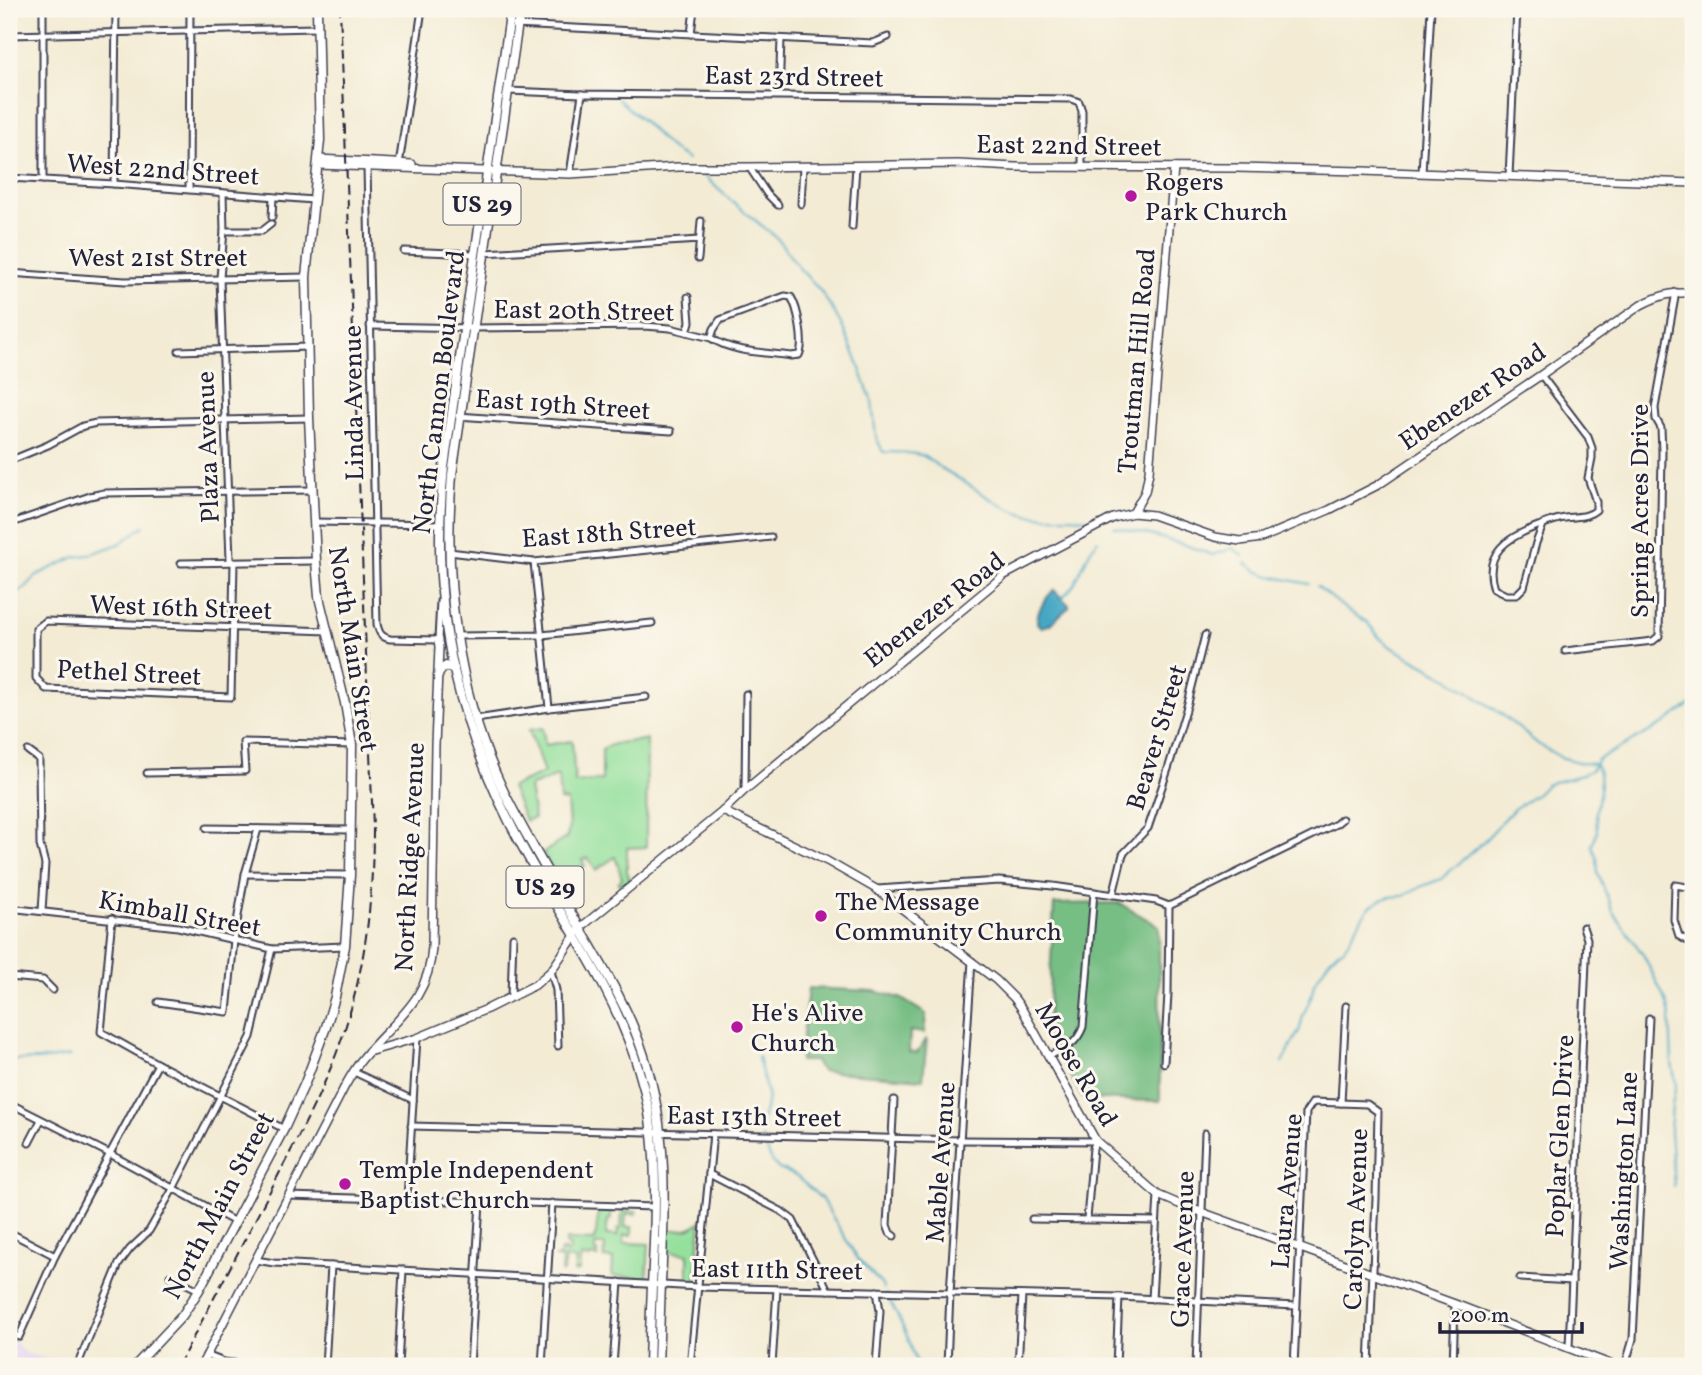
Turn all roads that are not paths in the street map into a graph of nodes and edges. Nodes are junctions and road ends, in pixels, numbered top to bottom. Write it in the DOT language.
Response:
graph roads {
  1 [pos="43,9"];
  2 [pos="116,9"];
  3 [pos="190,9"];
  4 [pos="317,9"];
  5 [pos="422,9"];
  6 [pos="511,9"];
  7 [pos="520,9"];
  8 [pos="694,9"];
  9 [pos="1431,9"];
  10 [pos="1517,9"];
  11 [pos="513,25"];
  12 [pos="317,28"];
  13 [pos="191,30"];
  14 [pos="116,32"];
  15 [pos="691,34"];
  16 [pos="9,35"];
  17 [pos="43,35"];
  18 [pos="888,37"];
  19 [pos="780,39"];
  20 [pos="508,92"];
  21 [pos="582,94"];
  22 [pos="779,95"];
  23 [pos="318,162"];
  24 [pos="399,165"];
  25 [pos="856,166"];
  26 [pos="368,167"];
  27 [pos="749,167"];
  28 [pos="803,167"];
  29 [pos="1082,167"];
  30 [pos="1174,168"];
  31 [pos="492,172"];
  32 [pos="1422,173"];
  33 [pos="570,174"];
  34 [pos="1510,176"];
  35 [pos="9,178"];
  36 [pos="43,180"];
  37 [pos="1693,183"];
  38 [pos="114,184"];
  39 [pos="189,189"];
  40 [pos="223,193"];
  41 [pos="273,197"];
  42 [pos="313,200"];
  43 [pos="801,204"];
  44 [pos="778,205"];
  45 [pos="272,217"];
  46 [pos="701,221"];
  47 [pos="271,225"];
  48 [pos="852,227"];
  49 [pos="224,231"];
  50 [pos="700,240"];
  51 [pos="404,251"];
  52 [pos="485,253"];
  53 [pos="475,254"];
  54 [pos="698,258"];
  55 [pos="9,272"];
  56 [pos="306,277"];
  57 [pos="220,278"];
  58 [pos="1676,292"];
  59 [pos="1693,293"];
  60 [pos="688,297"];
  61 [pos="370,326"];
  62 [pos="469,328"];
  63 [pos="687,332"];
  64 [pos="711,338"];
  65 [pos="307,347"];
  66 [pos="222,350"];
  67 [pos="179,351"];
  68 [pos="1541,375"];
  69 [pos="456,416"];
  70 [pos="309,418"];
  71 [pos="225,421"];
  72 [pos="671,431"];
  73 [pos="9,461"];
  74 [pos="312,490"];
  75 [pos="228,491"];
  76 [pos="1133,513"];
  77 [pos="314,522"];
  78 [pos="374,523"];
  79 [pos="9,524"];
  80 [pos="445,524"];
  81 [pos="1543,525"];
  82 [pos="771,537"];
  83 [pos="449,552"];
  84 [pos="316,561"];
  85 [pos="534,562"];
  86 [pos="234,563"];
  87 [pos="181,564"];
  88 [pos="442,581"];
  89 [pos="652,623"];
  90 [pos="233,627"];
  91 [pos="36,629"];
  92 [pos="328,631"];
  93 [pos="542,635"];
  94 [pos="1205,635"];
  95 [pos="457,636"];
  96 [pos="438,640"];
  97 [pos="1565,651"];
  98 [pos="454,669"];
  99 [pos="438,676"];
  100 [pos="746,694"];
  101 [pos="231,697"];
  102 [pos="646,697"];
  103 [pos="549,708"];
  104 [pos="476,719"];
  105 [pos="352,745"];
  106 [pos="28,751"];
  107 [pos="147,773"];
  108 [pos="745,790"];
  109 [pos="723,811"];
  110 [pos="1342,819"];
  111 [pos="207,828"];
  112 [pos="258,828"];
  113 [pos="351,830"];
  114 [pos="245,874"];
  115 [pos="350,875"];
  116 [pos="1693,888"];
  117 [pos="876,890"];
  118 [pos="1094,892"];
  119 [pos="1113,895"];
  120 [pos="1169,906"];
  121 [pos="9,908"];
  122 [pos="42,911"];
  123 [pos="112,918"];
  124 [pos="1583,927"];
  125 [pos="580,928"];
  126 [pos="575,936"];
  127 [pos="513,937"];
  128 [pos="234,940"];
  129 [pos="1693,944"];
  130 [pos="345,946"];
  131 [pos="272,948"];
  132 [pos="972,961"];
  133 [pos="551,971"];
  134 [pos="9,977"];
  135 [pos="53,990"];
  136 [pos="511,997"];
  137 [pos="159,1002"];
  138 [pos="1346,1006"];
  139 [pos="1650,1018"];
  140 [pos="417,1038"];
  141 [pos="558,1045"];
  142 [pos="368,1052"];
  143 [pos="1049,1056"];
  144 [pos="1164,1063"];
  145 [pos="158,1064"];
  146 [pos="354,1072"];
  147 [pos="221,1096"];
  148 [pos="413,1100"];
  149 [pos="894,1100"];
  150 [pos="9,1103"];
  151 [pos="1341,1103"];
  152 [pos="41,1120"];
  153 [pos="411,1126"];
  154 [pos="284,1129"];
  155 [pos="657,1133"];
  156 [pos="1205,1133"];
  157 [pos="713,1134"];
  158 [pos="891,1138"];
  159 [pos="960,1140"];
  160 [pos="1096,1141"];
  161 [pos="29,1143"];
  162 [pos="110,1154"];
  163 [pos="709,1174"];
  164 [pos="173,1189"];
  165 [pos="1158,1195"];
  166 [pos="288,1196"];
  167 [pos="407,1199"];
  168 [pos="480,1202"];
  169 [pos="552,1203"];
  170 [pos="655,1206"];
  171 [pos="1202,1212"];
  172 [pos="1032,1219"];
  173 [pos="1087,1219"];
  174 [pos="1156,1221"];
  175 [pos="235,1222"];
  176 [pos="9,1232"];
  177 [pos="894,1236"];
  178 [pos="1300,1247"];
  179 [pos="55,1256"];
  180 [pos="256,1260"];
  181 [pos="331,1266"];
  182 [pos="403,1270"];
  183 [pos="1373,1273"];
  184 [pos="476,1274"];
  185 [pos="170,1276"];
  186 [pos="1520,1278"];
  187 [pos="548,1279"];
  188 [pos="1572,1281"];
  189 [pos="619,1282"];
  190 [pos="656,1285"];
  191 [pos="698,1287"];
  192 [pos="777,1289"];
  193 [pos="199,1290"];
  194 [pos="828,1290"];
  195 [pos="882,1291"];
  196 [pos="950,1293"];
  197 [pos="1022,1295"];
  198 [pos="1119,1297"];
  199 [pos="1152,1299"];
  200 [pos="1199,1301"];
  201 [pos="1455,1304"];
  202 [pos="1296,1306"];
  203 [pos="9,1333"];
  204 [pos="1569,1348"];
  205 [pos="206,1356"];
  206 [pos="82,1366"];
  207 [pos="135,1366"];
  208 [pos="201,1366"];
  209 [pos="260,1366"];
  210 [pos="325,1366"];
  211 [pos="398,1366"];
  212 [pos="470,1366"];
  213 [pos="542,1366"];
  214 [pos="613,1366"];
  215 [pos="649,1366"];
  216 [pos="658,1366"];
  217 [pos="690,1366"];
  218 [pos="772,1366"];
  219 [pos="876,1366"];
  220 [pos="947,1366"];
  221 [pos="1017,1366"];
  222 [pos="1116,1366"];
  223 [pos="1196,1366"];
  224 [pos="1294,1366"];
  225 [pos="1369,1366"];
  226 [pos="1453,1366"];
  227 [pos="1615,1366"];
  228 [pos="1625,1366"];
  1 -- 17 [label="street"];
  2 -- 14 [label="street"];
  3 -- 13 [label="street"];
  4 -- 12 [label="main road, North Main Street"];
  5 -- 24 [label="street"];
  6 -- 11 [label="main road, North Cannon Boulevard / US 29"];
  7 -- 11 [label="main road, North Cannon Boulevard / US 29"];
  8 -- 15 [label="street"];
  9 -- 32 [label="street"];
  10 -- 34 [label="street"];
  11 -- 15 [label="street"];
  11 -- 20 [label="main road, North Cannon Boulevard / US 29"];
  11 -- 31 [label="main road, North Cannon Boulevard / US 29"];
  12 -- 13 [label="street"];
  12 -- 23 [label="main road, North Main Street"];
  13 -- 14 [label="street"];
  13 -- 39 [label="street"];
  14 -- 17 [label="street"];
  14 -- 38 [label="street"];
  15 -- 19 [label="street"];
  16 -- 17 [label="street"];
  17 -- 36 [label="street"];
  18 -- 19 [label="street"];
  19 -- 22 [label="street"];
  20 -- 21 [label="street, East 23rd Street"];
  20 -- 31 [label="main road, North Cannon Boulevard / US 29"];
  21 -- 22 [label="street, East 23rd Street"];
  21 -- 33 [label="street"];
  22 -- 29 [label="street, East 23rd Street"];
  23 -- 24 [label="street, East 22nd Street"];
  23 -- 26 [label="street, East 22nd Street"];
  23 -- 42 [label="main road, North Main Street"];
  24 -- 26 [label="street, East 22nd Street"];
  24 -- 31 [label="street, East 22nd Street"];
  25 -- 28 [label="street, East 22nd Street"];
  25 -- 29 [label="street, East 22nd Street"];
  25 -- 48 [label="street"];
  26 -- 61 [label="street, Linda Avenue"];
  27 -- 28 [label="street, East 22nd Street"];
  27 -- 33 [label="street, East 22nd Street"];
  27 -- 44 [label="street"];
  28 -- 43 [label="street"];
  29 -- 30 [label="street, East 22nd Street"];
  30 -- 32 [label="street, East 22nd Street"];
  30 -- 76 [label="street, Troutman Hill Road"];
  31 -- 33 [label="street, East 22nd Street"];
  31 -- 52 [label="main road, North Cannon Boulevard / US 29"];
  31 -- 53 [label="main road, North Cannon Boulevard / US 29"];
  32 -- 34 [label="street, East 22nd Street"];
  34 -- 37 [label="street, East 22nd Street"];
  35 -- 36 [label="street, West 22nd Street"];
  36 -- 38 [label="street, West 22nd Street"];
  38 -- 39 [label="street, West 22nd Street"];
  39 -- 40 [label="street, West 22nd Street"];
  40 -- 41 [label="street, West 22nd Street"];
  40 -- 49 [label="street, Plaza Avenue"];
  41 -- 42 [label="street, West 22nd Street"];
  41 -- 45 [label="street"];
  42 -- 56 [label="main road, North Main Street"];
  46 -- 50 [label="street"];
  47 -- 49 [label="street"];
  49 -- 57 [label="street, Plaza Avenue"];
  50 -- 52 [label="street"];
  50 -- 54 [label="street"];
  51 -- 53 [label="street"];
  52 -- 62 [label="main road, North Cannon Boulevard / US 29"];
  53 -- 62 [label="main road, North Cannon Boulevard / US 29"];
  55 -- 57 [label="street, West 21st Street"];
  56 -- 57 [label="street, West 21st Street"];
  56 -- 65 [label="main road, North Main Street"];
  57 -- 66 [label="street, Plaza Avenue"];
  58 -- 59 [label="street, Ebenezer Road"];
  58 -- 68 [label="street, Ebenezer Road"];
  58 -- 97 [label="street, Spring Acres Drive"];
  60 -- 63 [label="street"];
  61 -- 62 [label="street, East 20th Street"];
  61 -- 78 [label="street, Linda Avenue"];
  62 -- 63 [label="street, East 20th Street"];
  62 -- 69 [label="main road, North Cannon Boulevard / US 29"];
  63 -- 64 [label="street, East 20th Street"];
  64 -- 64 [label="street, East 20th Street"];
  65 -- 66 [label="street"];
  65 -- 70 [label="main road, North Main Street"];
  66 -- 67 [label="street"];
  66 -- 71 [label="street, Plaza Avenue"];
  68 -- 76 [label="street, Ebenezer Road"];
  68 -- 81 [label="street"];
  69 -- 72 [label="street, East 19th Street"];
  69 -- 80 [label="main road, North Cannon Boulevard / US 29"];
  70 -- 71 [label="street"];
  70 -- 74 [label="main road, North Main Street"];
  71 -- 73 [label="street"];
  71 -- 75 [label="street, Plaza Avenue"];
  74 -- 75 [label="street"];
  74 -- 77 [label="main road, North Main Street"];
  75 -- 79 [label="street"];
  75 -- 86 [label="street, Plaza Avenue"];
  76 -- 108 [label="street, Ebenezer Road"];
  77 -- 78 [label="street"];
  77 -- 84 [label="main road, North Main Street"];
  78 -- 80 [label="street"];
  78 -- 96 [label="street, Linda Avenue"];
  80 -- 83 [label="main road, North Cannon Boulevard / US 29"];
  80 -- 88 [label="main road, North Cannon Boulevard / US 29"];
  81 -- 81 [label="street"];
  82 -- 85 [label="street, East 18th Street"];
  83 -- 85 [label="street, East 18th Street"];
  83 -- 95 [label="main road, North Cannon Boulevard / US 29"];
  84 -- 86 [label="street"];
  84 -- 92 [label="main road, North Main Street"];
  85 -- 93 [label="street"];
  86 -- 87 [label="street"];
  86 -- 90 [label="street, Plaza Avenue"];
  88 -- 96 [label="street, North Ridge Avenue"];
  88 -- 98 [label="main road, North Cannon Boulevard / US 29"];
  89 -- 93 [label="street"];
  90 -- 91 [label="street, West 16th Street"];
  90 -- 92 [label="street, West 16th Street"];
  90 -- 101 [label="street, Plaza Avenue"];
  91 -- 101 [label="street, Pethel Street"];
  92 -- 105 [label="main road, North Main Street"];
  93 -- 95 [label="street"];
  93 -- 103 [label="street"];
  94 -- 119 [label="street, Beaver Street"];
  95 -- 104 [label="main road, North Cannon Boulevard / US 29"];
  96 -- 99 [label="street, North Ridge Avenue"];
  98 -- 99 [label="main road"];
  98 -- 126 [label="main road, North Cannon Boulevard / US 29"];
  99 -- 142 [label="street, North Ridge Avenue"];
  100 -- 108 [label="street"];
  102 -- 103 [label="street"];
  103 -- 104 [label="street"];
  104 -- 125 [label="main road, North Cannon Boulevard / US 29"];
  105 -- 107 [label="street"];
  105 -- 113 [label="main road, North Main Street"];
  106 -- 122 [label="street"];
  108 -- 109 [label="street, Ebenezer Road"];
  109 -- 117 [label="street, Moose Road"];
  109 -- 125 [label="street, Ebenezer Road"];
  110 -- 120 [label="street"];
  111 -- 112 [label="street"];
  112 -- 113 [label="street"];
  112 -- 114 [label="street"];
  113 -- 115 [label="main road, North Main Street"];
  114 -- 115 [label="street"];
  114 -- 128 [label="street"];
  115 -- 130 [label="main road, North Main Street"];
  116 -- 129 [label="street"];
  117 -- 118 [label="street"];
  117 -- 132 [label="street, Moose Road"];
  118 -- 119 [label="street"];
  118 -- 143 [label="street"];
  119 -- 120 [label="street"];
  120 -- 144 [label="street"];
  121 -- 122 [label="street, Kimball Street"];
  122 -- 123 [label="street, Kimball Street"];
  123 -- 128 [label="street, Kimball Street"];
  123 -- 145 [label="street"];
  124 -- 188 [label="street, Poplar Glen Drive"];
  125 -- 126 [label="street, Ebenezer Road"];
  125 -- 155 [label="main road, North Cannon Boulevard / US 29"];
  126 -- 133 [label="street, Ebenezer Road"];
  126 -- 155 [label="main road, North Cannon Boulevard / US 29"];
  127 -- 136 [label="street"];
  128 -- 131 [label="street, Kimball Street"];
  128 -- 137 [label="street"];
  130 -- 131 [label="street, Kimball Street"];
  130 -- 154 [label="main road, North Main Street"];
  131 -- 147 [label="street"];
  132 -- 143 [label="street, Moose Road"];
  132 -- 159 [label="street, Mable Avenue"];
  133 -- 136 [label="street, Ebenezer Road"];
  133 -- 141 [label="street"];
  134 -- 135 [label="street"];
  136 -- 140 [label="street, Ebenezer Road"];
  138 -- 151 [label="street, Laura Avenue"];
  139 -- 228 [label="street, Washington Lane"];
  140 -- 142 [label="street, Ebenezer Road"];
  140 -- 148 [label="street"];
  142 -- 146 [label="street, North Ridge Avenue"];
  143 -- 160 [label="street, Moose Road"];
  145 -- 147 [label="street"];
  145 -- 162 [label="street"];
  146 -- 148 [label="street"];
  146 -- 166 [label="street, North Ridge Avenue"];
  147 -- 154 [label="street"];
  147 -- 164 [label="street"];
  148 -- 153 [label="street"];
  149 -- 158 [label="street"];
  150 -- 152 [label="street"];
  151 -- 178 [label="street, Laura Avenue"];
  151 -- 183 [label="street, Carolyn Avenue"];
  152 -- 161 [label="street"];
  152 -- 162 [label="street"];
  153 -- 155 [label="street, East 13th Street"];
  153 -- 167 [label="street"];
  154 -- 175 [label="main road, North Main Street"];
  155 -- 157 [label="street, East 13th Street"];
  155 -- 170 [label="main road, North Cannon Boulevard / US 29"];
  155 -- 190 [label="main road, North Cannon Boulevard / US 29"];
  156 -- 171 [label="street, Grace Avenue"];
  157 -- 158 [label="street, East 13th Street"];
  157 -- 163 [label="street"];
  158 -- 159 [label="street, East 13th Street"];
  158 -- 177 [label="street"];
  159 -- 160 [label="street, East 13th Street"];
  159 -- 196 [label="street, Mable Avenue"];
  160 -- 165 [label="street, Moose Road"];
  160 -- 173 [label="street"];
  162 -- 164 [label="street"];
  162 -- 179 [label="street"];
  163 -- 191 [label="street"];
  163 -- 194 [label="street"];
  164 -- 175 [label="street"];
  164 -- 206 [label="street"];
  165 -- 171 [label="street, Moose Road"];
  165 -- 174 [label="street"];
  166 -- 167 [label="street"];
  166 -- 180 [label="street, North Ridge Avenue"];
  167 -- 168 [label="street"];
  168 -- 169 [label="street"];
  168 -- 184 [label="street"];
  169 -- 170 [label="street"];
  169 -- 187 [label="street"];
  170 -- 190 [label="main road, North Cannon Boulevard / US 29"];
  171 -- 178 [label="street, Moose Road"];
  171 -- 200 [label="street, Grace Avenue"];
  172 -- 173 [label="street"];
  173 -- 174 [label="street"];
  174 -- 199 [label="street"];
  175 -- 193 [label="main road, North Main Street"];
  176 -- 179 [label="street"];
  178 -- 183 [label="street, Moose Road"];
  178 -- 202 [label="street, Laura Avenue"];
  179 -- 203 [label="street"];
  180 -- 181 [label="street, East 11th Street"];
  180 -- 205 [label="street, North Ridge Avenue"];
  181 -- 182 [label="street, East 11th Street"];
  181 -- 210 [label="street"];
  182 -- 184 [label="street, East 11th Street"];
  182 -- 211 [label="street"];
  183 -- 201 [label="street, Moose Road"];
  183 -- 225 [label="street, Carolyn Avenue"];
  184 -- 187 [label="street, East 11th Street"];
  184 -- 212 [label="street"];
  185 -- 193 [label="street"];
  186 -- 188 [label="street"];
  187 -- 189 [label="street, East 11th Street"];
  187 -- 213 [label="street"];
  188 -- 204 [label="street, Poplar Glen Drive"];
  189 -- 190 [label="street, East 11th Street"];
  189 -- 214 [label="street"];
  190 -- 191 [label="street, East 11th Street"];
  190 -- 215 [label="main road, North Cannon Boulevard / US 29"];
  190 -- 216 [label="main road, North Cannon Boulevard / US 29"];
  191 -- 192 [label="street, East 11th Street"];
  191 -- 217 [label="street"];
  192 -- 194 [label="street, East 11th Street"];
  192 -- 218 [label="street"];
  193 -- 207 [label="main road, North Main Street"];
  194 -- 195 [label="street, East 11th Street"];
  195 -- 196 [label="street, East 11th Street"];
  195 -- 219 [label="street"];
  196 -- 197 [label="street, East 11th Street"];
  196 -- 220 [label="street, Mable Avenue"];
  197 -- 198 [label="street, East 11th Street"];
  197 -- 221 [label="street"];
  198 -- 199 [label="street, East 11th Street"];
  198 -- 222 [label="street"];
  199 -- 200 [label="street, East 11th Street"];
  200 -- 202 [label="street, East 11th Street"];
  200 -- 223 [label="street, Grace Avenue"];
  201 -- 204 [label="street, Moose Road"];
  201 -- 226 [label="street"];
  202 -- 224 [label="street, Laura Avenue"];
  204 -- 227 [label="street, Moose Road"];
  205 -- 208 [label="street, North Ridge Avenue"];
  205 -- 209 [label="street"];
}
